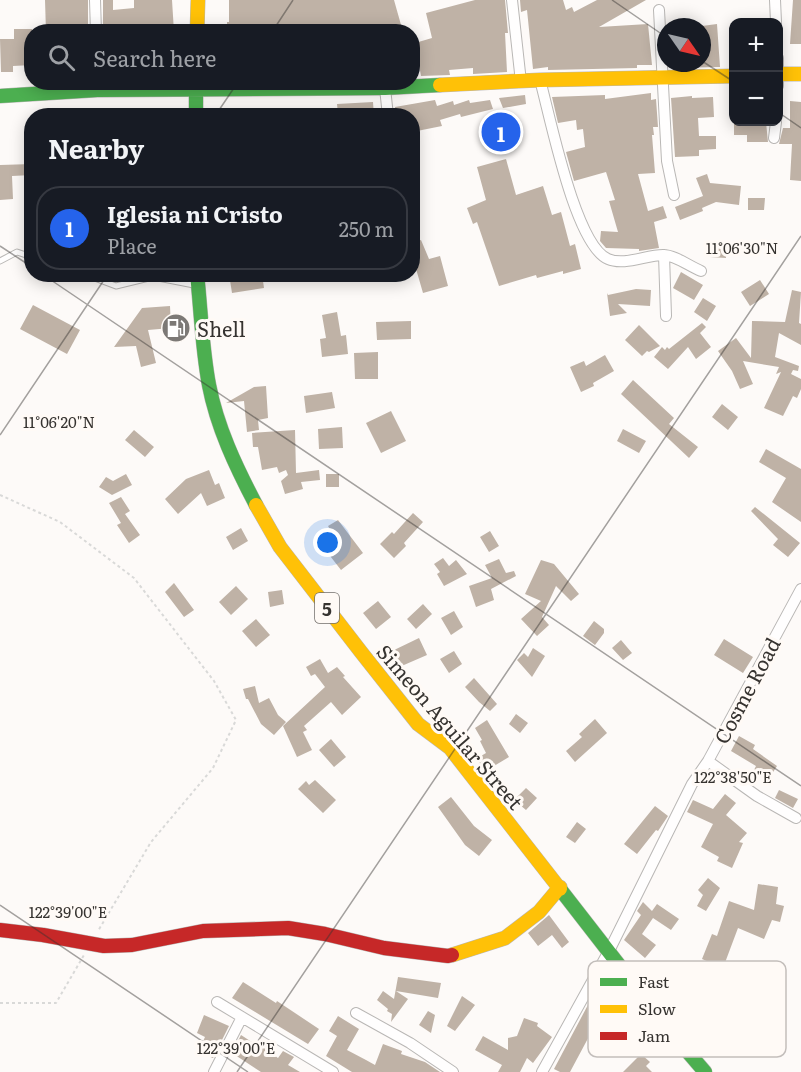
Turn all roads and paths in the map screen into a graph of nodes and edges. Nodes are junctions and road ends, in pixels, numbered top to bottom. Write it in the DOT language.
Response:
graph roads {
  1 [pos="95,0"];
  2 [pos="198,0"];
  3 [pos="512,0"];
  4 [pos="775,0"];
  5 [pos="659,10"];
  6 [pos="776,18"];
  7 [pos="96,24"];
  8 [pos="197,24"];
  9 [pos="801,74"];
  10 [pos="729,76"];
  11 [pos="783,77"];
  12 [pos="663,79"];
  13 [pos="540,80"];
  14 [pos="521,82"];
  15 [pos="420,86"];
  16 [pos="58,90"];
  17 [pos="196,90"];
  18 [pos="385,90"];
  19 [pos="0,96"];
  20 [pos="196,108"];
  21 [pos="387,108"];
  22 [pos="776,126"];
  23 [pos="774,138"];
  24 [pos="674,195"];
  25 [pos="24,254"];
  26 [pos="664,255"];
  27 [pos="0,261"];
  28 [pos="701,271"];
  29 [pos="107,282"];
  30 [pos="130,282"];
  31 [pos="198,282"];
  32 [pos="666,316"];
  33 [pos="0,495"];
  34 [pos="801,589"];
  35 [pos="708,760"];
  36 [pos="796,818"];
  37 [pos="560,888"];
  38 [pos="0,930"];
  39 [pos="91,944"];
  40 [pos="609,951"];
  41 [pos="603,961"];
  42 [pos="617,961"];
  43 [pos="588,989"];
  44 [pos="217,1002"];
  45 [pos="0,1003"];
  46 [pos="356,1013"];
  47 [pos="242,1017"];
  48 [pos="692,1057"];
  49 [pos="217,1070"];
  50 [pos="333,1072"];
  51 [pos="453,1072"];
  52 [pos="542,1072"];
  53 [pos="705,1072"];
  1 -- 7 [label="street"];
  2 -- 8 [label="main road"];
  3 -- 14 [label="street"];
  4 -- 6 [label="street"];
  5 -- 12 [label="street"];
  9 -- 11 [label="main road"];
  10 -- 12 [label="main road"];
  12 -- 13 [label="main road"];
  12 -- 24 [label="street"];
  13 -- 14 [label="main road"];
  13 -- 26 [label="street"];
  14 -- 15 [label="main road"];
  16 -- 19 [label="main road"];
  17 -- 20 [label="main road"];
  18 -- 21 [label="street"];
  22 -- 23 [label="street"];
  25 -- 27 [label="lane"];
  26 -- 28 [label="street"];
  26 -- 32 [label="street"];
  29 -- 30 [label="lane"];
  31 -- 37 [label="main road, Simeon Aguilar Street / 5"];
  33 -- 39 [label="path"];
  34 -- 35 [label="street, Cosme Road"];
  35 -- 36 [label="street"];
  35 -- 40 [label="street, Cosme Road"];
  37 -- 39 [label="main road"];
  37 -- 40 [label="main road, Simeon Aguilar Street / 5"];
  38 -- 39 [label="main road"];
  39 -- 45 [label="path"];
  40 -- 41 [label="street, Cosme Road"];
  40 -- 42 [label="main road, Simeon Aguilar Street / 5"];
  43 -- 52 [label="street, Cosme Road"];
  44 -- 47 [label="street"];
  46 -- 51 [label="street"];
  47 -- 49 [label="street"];
  47 -- 50 [label="street"];
  48 -- 53 [label="main road, Simeon Aguilar Street / 5"];
}
